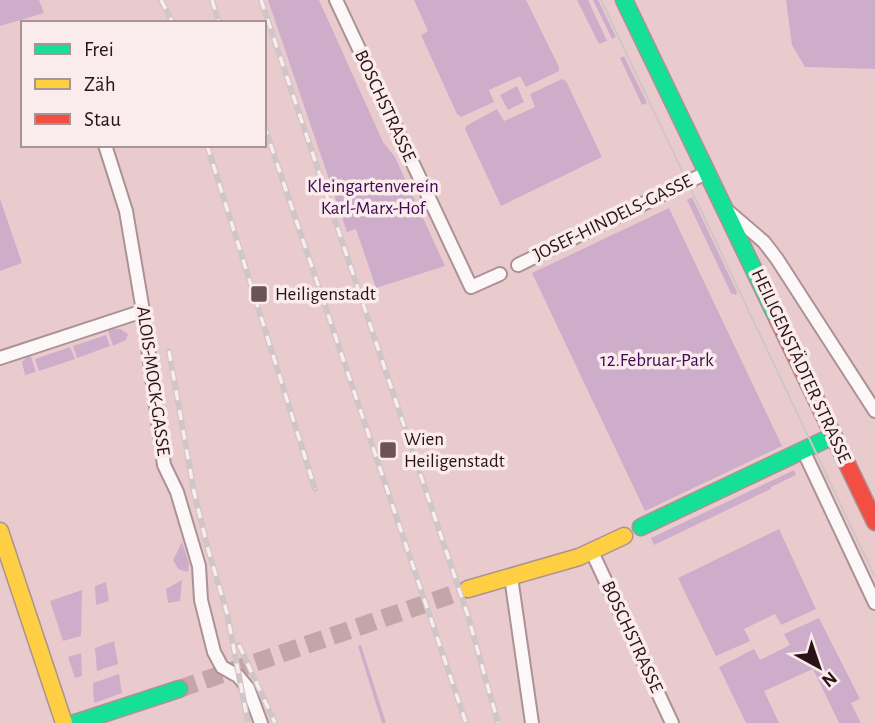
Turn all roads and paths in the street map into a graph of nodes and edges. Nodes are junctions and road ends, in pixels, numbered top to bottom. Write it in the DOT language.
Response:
graph roads {
  1 [pos="336,0"];
  2 [pos="624,0"];
  3 [pos="106,147"];
  4 [pos="708,172"];
  5 [pos="726,210"];
  6 [pos="517,265"];
  7 [pos="500,274"];
  8 [pos="143,310"];
  9 [pos="0,358"];
  10 [pos="875,411"];
  11 [pos="834,436"];
  12 [pos="803,450"];
  13 [pos="875,522"];
  14 [pos="641,527"];
  15 [pos="0,531"];
  16 [pos="624,536"];
  17 [pos="592,552"];
  18 [pos="511,577"];
  19 [pos="468,589"];
  20 [pos="875,603"];
  21 [pos="179,689"];
  22 [pos="64,723"];
  23 [pos="75,723"];
  24 [pos="261,723"];
  25 [pos="532,723"];
  26 [pos="672,723"];
  1 -- 7 [label="street, BOSCHSTRASSE"];
  2 -- 4 [label="street, HEILIGENSTÄDTER STRASSE"];
  3 -- 8 [label="street, ALOIS-MOCK-GASSE"];
  4 -- 5 [label="street, HEILIGENSTÄDTER STRASSE"];
  4 -- 6 [label="street, JOSEF-HINDELS-GASSE"];
  5 -- 10 [label="street, HEILIGENSTÄDTER STRASSE"];
  5 -- 11 [label="street, HEILIGENSTÄDTER STRASSE"];
  8 -- 9 [label="street"];
  8 -- 24 [label="street, ALOIS-MOCK-GASSE"];
  11 -- 12 [label="street"];
  11 -- 13 [label="street, HEILIGENSTÄDTER STRASSE"];
  12 -- 14 [label="street"];
  12 -- 20 [label="street, HEILIGENSTÄDTER STRASSE"];
  15 -- 22 [label="street"];
  16 -- 17 [label="street"];
  17 -- 18 [label="street"];
  17 -- 26 [label="street, BOSCHSTRASSE"];
  18 -- 19 [label="street"];
  18 -- 25 [label="street"];
  21 -- 23 [label="street"];
}
